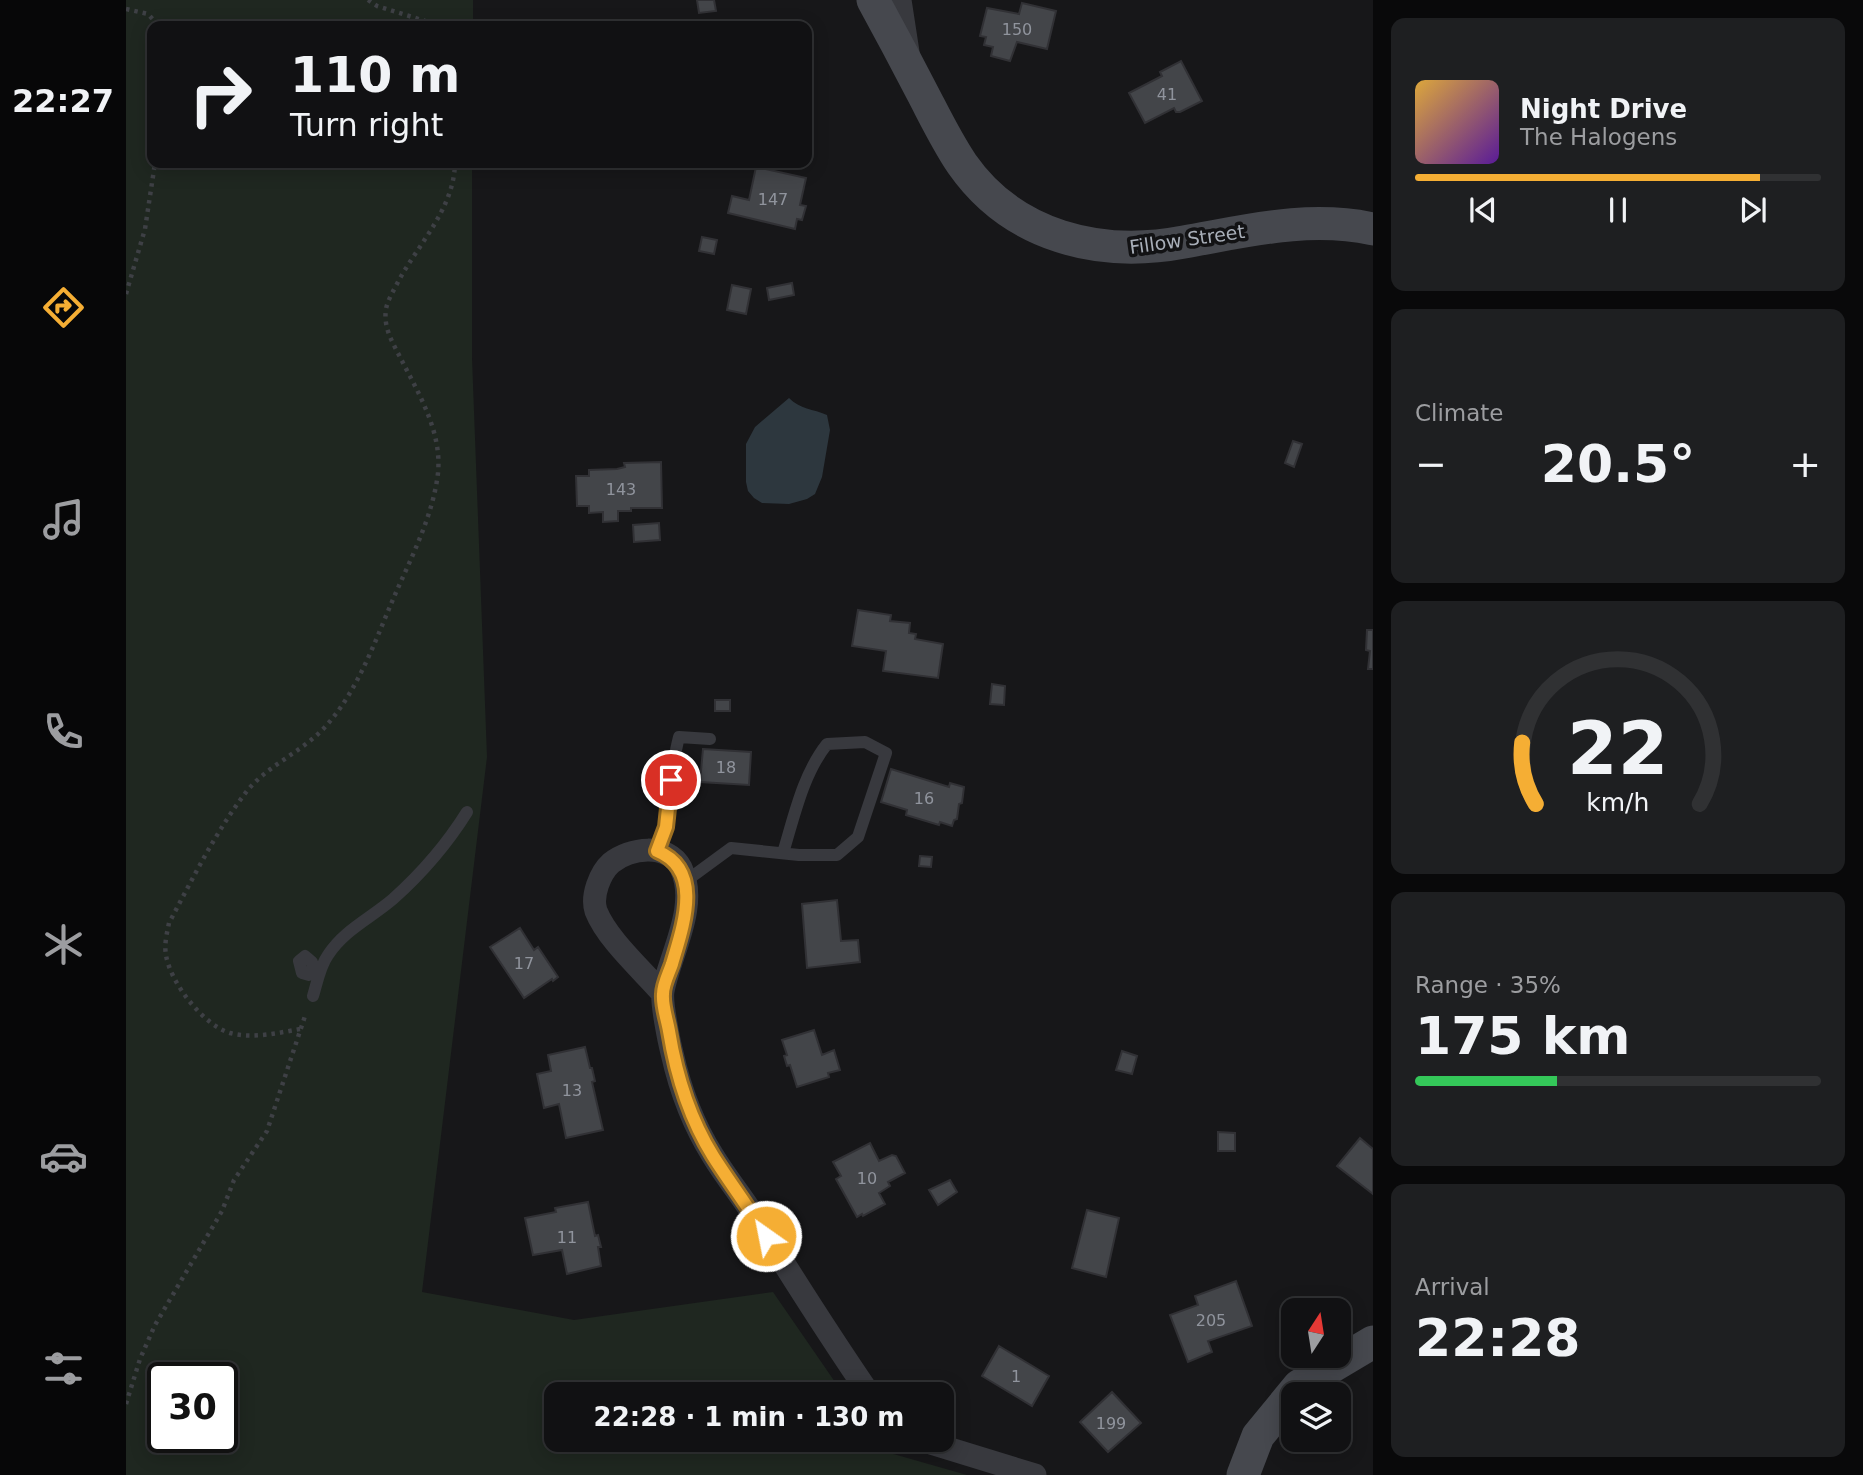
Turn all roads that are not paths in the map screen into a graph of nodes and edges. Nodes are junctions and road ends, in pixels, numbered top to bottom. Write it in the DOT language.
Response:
graph roads {
  1 [pos="873,0"];
  2 [pos="900,0"];
  3 [pos="910,69"];
  4 [pos="1373,229"];
  5 [pos="710,739"];
  6 [pos="467,812"];
  7 [pos="657,851"];
  8 [pos="783,853"];
  9 [pos="686,881"];
  10 [pos="662,993"];
  11 [pos="313,996"];
  12 [pos="1373,1342"];
  13 [pos="861,1382"];
  14 [pos="954,1450"];
  15 [pos="1035,1475"];
  16 [pos="1242,1475"];
  1 -- 3 [label="street, Fillow Street"];
  2 -- 3 [label="street"];
  3 -- 4 [label="street, Fillow Street"];
  5 -- 7 [label="lane"];
  6 -- 11 [label="lane"];
  7 -- 9 [label="street"];
  7 -- 10 [label="street"];
  8 -- 8 [label="lane"];
  8 -- 9 [label="lane"];
  9 -- 10 [label="street"];
  10 -- 13 [label="street"];
  12 -- 16 [label="street"];
  14 -- 15 [label="street"];
}
